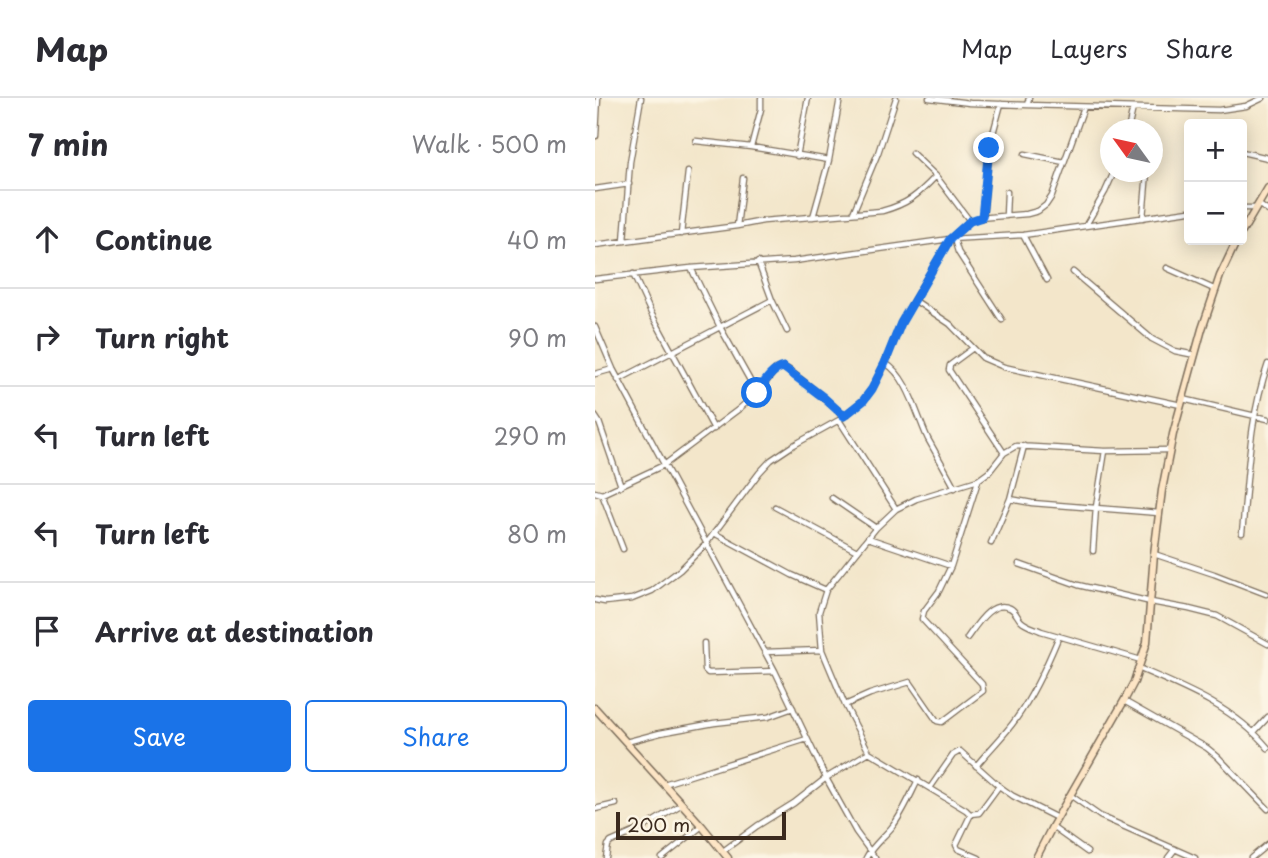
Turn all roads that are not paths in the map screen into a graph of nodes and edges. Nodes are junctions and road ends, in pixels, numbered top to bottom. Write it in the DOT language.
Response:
graph roads {
  1 [pos="598,98"];
  2 [pos="641,98"];
  3 [pos="761,98"];
  4 [pos="808,98"];
  5 [pos="839,98"];
  6 [pos="896,98"];
  7 [pos="929,98"];
  8 [pos="1029,98"];
  9 [pos="1263,98"];
  10 [pos="970,100"];
  11 [pos="1001,104"];
  12 [pos="1027,105"];
  13 [pos="1084,107"];
  14 [pos="1133,108"];
  15 [pos="1130,119"];
  16 [pos="596,136"];
  17 [pos="696,141"];
  18 [pos="751,147"];
  19 [pos="912,153"];
  20 [pos="1247,153"];
  21 [pos="1025,154"];
  22 [pos="797,156"];
  23 [pos="1268,158"];
  24 [pos="829,160"];
  25 [pos="1064,162"];
  26 [pos="688,172"];
  27 [pos="936,176"];
  28 [pos="743,178"];
  29 [pos="1110,182"];
  30 [pos="1146,182"];
  31 [pos="629,184"];
  32 [pos="595,189"];
  33 [pos="1007,192"];
  34 [pos="1267,193"];
  35 [pos="1258,206"];
  36 [pos="1247,207"];
  37 [pos="1268,211"];
  38 [pos="1184,212"];
  39 [pos="853,213"];
  40 [pos="1006,216"];
  41 [pos="813,217"];
  42 [pos="982,217"];
  43 [pos="1143,218"];
  44 [pos="970,221"];
  45 [pos="1247,224"];
  46 [pos="737,226"];
  47 [pos="1086,226"];
  48 [pos="681,234"];
  49 [pos="1023,235"];
  50 [pos="952,239"];
  51 [pos="624,241"];
  52 [pos="595,245"];
  53 [pos="1234,245"];
  54 [pos="758,262"];
  55 [pos="691,268"];
  56 [pos="1167,268"];
  57 [pos="1073,272"];
  58 [pos="633,274"];
  59 [pos="595,279"];
  60 [pos="1047,280"];
  61 [pos="1216,290"];
  62 [pos="772,300"];
  63 [pos="914,300"];
  64 [pos="1002,320"];
  65 [pos="595,327"];
  66 [pos="720,327"];
  67 [pos="786,331"];
  68 [pos="972,348"];
  69 [pos="672,351"];
  70 [pos="1195,355"];
  71 [pos="885,363"];
  72 [pos="1268,364"];
  73 [pos="613,369"];
  74 [pos="595,374"];
  75 [pos="618,380"];
  76 [pos="757,393"];
  77 [pos="1182,402"];
  78 [pos="1254,415"];
  79 [pos="595,416"];
  80 [pos="842,418"];
  81 [pos="1268,419"];
  82 [pos="714,429"];
  83 [pos="1024,446"];
  84 [pos="1169,450"];
  85 [pos="1105,451"];
  86 [pos="1003,453"];
  87 [pos="664,465"];
  88 [pos="978,480"];
  89 [pos="621,486"];
  90 [pos="955,488"];
  91 [pos="595,492"];
  92 [pos="602,494"];
  93 [pos="832,498"];
  94 [pos="1010,499"];
  95 [pos="775,507"];
  96 [pos="1096,507"];
  97 [pos="896,509"];
  98 [pos="1159,513"];
  99 [pos="876,528"];
  100 [pos="715,533"];
  101 [pos="1242,533"];
  102 [pos="868,538"];
  103 [pos="991,543"];
  104 [pos="706,544"];
  105 [pos="623,549"];
  106 [pos="857,551"];
  107 [pos="1093,551"];
  108 [pos="1154,554"];
  109 [pos="1019,564"];
  110 [pos="951,566"];
  111 [pos="826,590"];
  112 [pos="1266,594"];
  113 [pos="595,600"];
  114 [pos="1150,602"];
  115 [pos="1059,636"];
  116 [pos="967,638"];
  117 [pos="704,643"];
  118 [pos="1268,644"];
  119 [pos="822,650"];
  120 [pos="765,652"];
  121 [pos="1141,660"];
  122 [pos="1138,668"];
  123 [pos="775,671"];
  124 [pos="1124,701"];
  125 [pos="845,705"];
  126 [pos="595,708"];
  127 [pos="793,708"];
  128 [pos="1268,718"];
  129 [pos="1254,732"];
  130 [pos="807,739"];
  131 [pos="626,742"];
  132 [pos="1268,748"];
  133 [pos="869,752"];
  134 [pos="976,766"];
  135 [pos="826,778"];
  136 [pos="918,780"];
  137 [pos="664,784"];
  138 [pos="999,786"];
  139 [pos="930,788"];
  140 [pos="1070,795"];
  141 [pos="616,804"];
  142 [pos="682,804"];
  143 [pos="595,809"];
  144 [pos="1268,809"];
  145 [pos="970,814"];
  146 [pos="1057,818"];
  147 [pos="702,826"];
  148 [pos="1052,827"];
  149 [pos="1268,844"];
  150 [pos="1175,849"];
  151 [pos="870,850"];
  152 [pos="723,851"];
  153 [pos="1087,852"];
  154 [pos="605,858"];
  155 [pos="662,858"];
  156 [pos="728,858"];
  157 [pos="866,858"];
  158 [pos="875,858"];
  159 [pos="979,858"];
  160 [pos="1036,858"];
  161 [pos="1168,858"];
  162 [pos="1195,858"];
  163 [pos="1251,858"];
  1 -- 16 [label="street"];
  2 -- 31 [label="street"];
  3 -- 18 [label="street"];
  4 -- 22 [label="street"];
  5 -- 24 [label="street"];
  6 -- 39 [label="street"];
  7 -- 10 [label="street"];
  8 -- 12 [label="street"];
  9 -- 14 [label="street"];
  10 -- 11 [label="street"];
  11 -- 12 [label="street"];
  11 -- 42 [label="street"];
  12 -- 13 [label="street"];
  13 -- 14 [label="street"];
  13 -- 25 [label="street"];
  14 -- 15 [label="street"];
  17 -- 18 [label="street"];
  18 -- 22 [label="street"];
  19 -- 27 [label="street"];
  20 -- 23 [label="street"];
  21 -- 25 [label="street"];
  22 -- 24 [label="street"];
  24 -- 41 [label="street"];
  25 -- 40 [label="street"];
  26 -- 48 [label="street"];
  27 -- 39 [label="street"];
  27 -- 44 [label="street"];
  28 -- 46 [label="street"];
  29 -- 47 [label="street"];
  30 -- 43 [label="street"];
  31 -- 32 [label="street"];
  31 -- 51 [label="street"];
  33 -- 40 [label="street"];
  34 -- 35 [label="street"];
  35 -- 36 [label="street"];
  35 -- 37 [label="street"];
  35 -- 45 [label="street"];
  38 -- 43 [label="street"];
  39 -- 41 [label="street"];
  40 -- 42 [label="street"];
  41 -- 46 [label="street"];
  42 -- 44 [label="street"];
  43 -- 47 [label="street"];
  44 -- 50 [label="street"];
  46 -- 48 [label="street"];
  47 -- 49 [label="street"];
  48 -- 51 [label="street"];
  49 -- 50 [label="street"];
  49 -- 60 [label="street"];
  50 -- 54 [label="street"];
  50 -- 63 [label="street"];
  50 -- 64 [label="street"];
  51 -- 52 [label="street"];
  53 -- 61 [label="street"];
  54 -- 55 [label="street"];
  54 -- 62 [label="street"];
  55 -- 58 [label="street"];
  55 -- 66 [label="street"];
  56 -- 61 [label="street"];
  57 -- 70 [label="street"];
  58 -- 59 [label="street"];
  58 -- 69 [label="street"];
  61 -- 70 [label="street"];
  62 -- 66 [label="street"];
  62 -- 67 [label="street"];
  63 -- 68 [label="street"];
  63 -- 71 [label="street"];
  65 -- 73 [label="street"];
  66 -- 69 [label="street"];
  66 -- 76 [label="street"];
  68 -- 77 [label="street"];
  68 -- 86 [label="street"];
  69 -- 75 [label="street"];
  69 -- 82 [label="street"];
  70 -- 77 [label="street"];
  71 -- 80 [label="street"];
  71 -- 90 [label="street"];
  72 -- 78 [label="street"];
  73 -- 74 [label="street"];
  73 -- 75 [label="street"];
  75 -- 87 [label="street"];
  76 -- 80 [label="street"];
  76 -- 82 [label="street"];
  77 -- 78 [label="street"];
  77 -- 84 [label="street"];
  78 -- 81 [label="street"];
  78 -- 101 [label="street"];
  79 -- 89 [label="street"];
  80 -- 97 [label="street"];
  80 -- 100 [label="street"];
  82 -- 87 [label="street"];
  83 -- 85 [label="street"];
  83 -- 86 [label="street"];
  83 -- 94 [label="street"];
  84 -- 85 [label="street"];
  84 -- 98 [label="street"];
  85 -- 96 [label="street"];
  86 -- 88 [label="street"];
  87 -- 89 [label="street"];
  87 -- 104 [label="street"];
  88 -- 90 [label="street"];
  88 -- 110 [label="street"];
  89 -- 92 [label="street"];
  90 -- 97 [label="street"];
  91 -- 92 [label="street"];
  92 -- 105 [label="street"];
  93 -- 99 [label="street"];
  94 -- 96 [label="street"];
  94 -- 103 [label="street"];
  95 -- 106 [label="street"];
  96 -- 98 [label="street"];
  96 -- 107 [label="street"];
  97 -- 99 [label="street"];
  98 -- 108 [label="street"];
  99 -- 102 [label="street"];
  100 -- 104 [label="street"];
  100 -- 111 [label="street"];
  102 -- 106 [label="street"];
  102 -- 110 [label="street"];
  104 -- 113 [label="street"];
  104 -- 120 [label="street"];
  106 -- 111 [label="street"];
  108 -- 112 [label="street"];
  108 -- 114 [label="street"];
  109 -- 114 [label="street"];
  110 -- 125 [label="street"];
  111 -- 119 [label="street"];
  114 -- 118 [label="street"];
  114 -- 121 [label="street"];
  115 -- 116 [label="street"];
  115 -- 121 [label="street"];
  115 -- 134 [label="street"];
  117 -- 123 [label="street"];
  119 -- 120 [label="street"];
  119 -- 125 [label="street"];
  120 -- 123 [label="street"];
  121 -- 122 [label="street"];
  122 -- 124 [label="street"];
  122 -- 129 [label="street"];
  123 -- 127 [label="street"];
  124 -- 140 [label="street"];
  124 -- 144 [label="street"];
  125 -- 133 [label="street"];
  126 -- 131 [label="street"];
  127 -- 130 [label="street"];
  127 -- 131 [label="street"];
  128 -- 129 [label="street"];
  129 -- 132 [label="street"];
  130 -- 135 [label="street"];
  130 -- 137 [label="street"];
  131 -- 137 [label="street"];
  133 -- 135 [label="street"];
  133 -- 136 [label="street"];
  134 -- 138 [label="street"];
  134 -- 139 [label="street"];
  135 -- 151 [label="street"];
  135 -- 152 [label="street"];
  136 -- 139 [label="street"];
  136 -- 151 [label="street"];
  137 -- 142 [label="street"];
  138 -- 145 [label="street"];
  138 -- 146 [label="street"];
  139 -- 145 [label="street"];
  140 -- 146 [label="street"];
  140 -- 150 [label="street"];
  141 -- 143 [label="street"];
  142 -- 147 [label="street"];
  142 -- 154 [label="street"];
  145 -- 159 [label="street"];
  146 -- 148 [label="street"];
  147 -- 152 [label="street"];
  147 -- 155 [label="street"];
  148 -- 153 [label="street"];
  148 -- 160 [label="street"];
  149 -- 163 [label="street"];
  150 -- 161 [label="street"];
  150 -- 162 [label="street"];
  151 -- 157 [label="street"];
  151 -- 158 [label="street"];
  152 -- 156 [label="street"];
}
